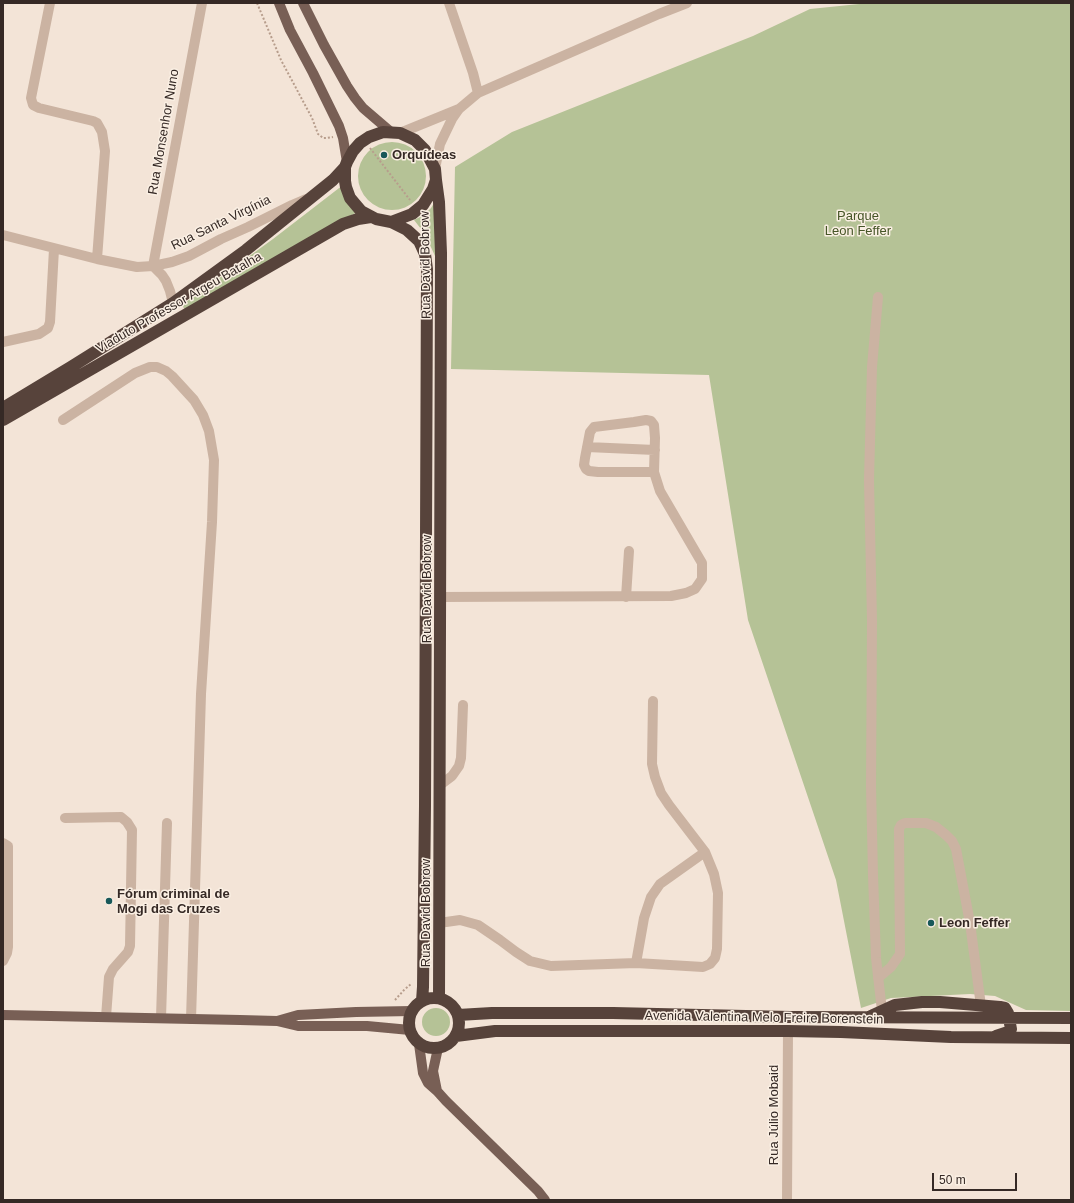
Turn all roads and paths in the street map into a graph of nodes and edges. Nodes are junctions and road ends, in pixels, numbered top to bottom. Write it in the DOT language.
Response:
graph roads {
  1 [pos="50,3"];
  2 [pos="202,3"];
  3 [pos="279,3"];
  4 [pos="303,3"];
  5 [pos="449,3"];
  6 [pos="687,3"];
  7 [pos="478,92"];
  8 [pos="459,109"];
  9 [pos="395,132"];
  10 [pos="346,165"];
  11 [pos="436,175"];
  12 [pos="312,197"];
  13 [pos="371,217"];
  14 [pos="391,222"];
  15 [pos="3,235"];
  16 [pos="54,249"];
  17 [pos="97,259"];
  18 [pos="153,266"];
  19 [pos="878,297"];
  20 [pos="173,303"];
  21 [pos="3,342"];
  22 [pos="3,408"];
  23 [pos="3,420"];
  24 [pos="63,420"];
  25 [pos="587,447"];
  26 [pos="655,450"];
  27 [pos="654,472"];
  28 [pos="629,551"];
  29 [pos="441,597"];
  30 [pos="626,597"];
  31 [pos="653,701"];
  32 [pos="463,705"];
  33 [pos="440,784"];
  34 [pos="65,818"];
  35 [pos="167,822"];
  36 [pos="3,843"];
  37 [pos="705,852"];
  38 [pos="440,922"];
  39 [pos="3,961"];
  40 [pos="636,963"];
  41 [pos="878,978"];
  42 [pos="439,998"];
  43 [pos="422,1001"];
  44 [pos="981,1006"];
  45 [pos="412,1011"];
  46 [pos="882,1011"];
  47 [pos="3,1015"];
  48 [pos="458,1015"];
  49 [pos="106,1017"];
  50 [pos="161,1018"];
  51 [pos="866,1018"];
  52 [pos="1010,1018"];
  53 [pos="1071,1018"];
  54 [pos="191,1019"];
  55 [pos="277,1021"];
  56 [pos="410,1030"];
  57 [pos="788,1031"];
  58 [pos="456,1036"];
  59 [pos="991,1037"];
  60 [pos="1071,1038"];
  61 [pos="419,1044"];
  62 [pos="438,1048"];
  63 [pos="437,1091"];
  64 [pos="545,1200"];
  65 [pos="787,1200"];
  1 -- 17 [label="street"];
  2 -- 18 [label="street, Rua Monsenhor Nuno"];
  3 -- 10 [label="main road"];
  4 -- 9 [label="main road"];
  5 -- 7 [label="street"];
  6 -- 7 [label="street"];
  7 -- 8 [label="street"];
  8 -- 9 [label="street"];
  8 -- 11 [label="street"];
  9 -- 10 [label="highway"];
  9 -- 11 [label="highway, Rua David Bobrow"];
  10 -- 12 [label="highway, Rua Santa Virgínia"];
  10 -- 13 [label="highway, Rua David Bobrow"];
  11 -- 14 [label="highway, Rua David Bobrow"];
  11 -- 29 [label="highway, Rua David Bobrow"];
  12 -- 18 [label="street, Rua Santa Virgínia"];
  12 -- 20 [label="highway, Viaduto Professor Argeu Batalha"];
  13 -- 14 [label="highway, Rua David Bobrow"];
  13 -- 23 [label="highway, Viaduto Professor Argeu Batalha"];
  14 -- 43 [label="highway, Rua David Bobrow"];
  15 -- 16 [label="street, Rua Santa Virgínia"];
  16 -- 17 [label="street, Rua Santa Virgínia"];
  16 -- 21 [label="street"];
  17 -- 18 [label="street, Rua Santa Virgínia"];
  18 -- 20 [label="street"];
  19 -- 41 [label="street"];
  20 -- 22 [label="highway, Viaduto Professor Argeu Batalha"];
  24 -- 54 [label="street"];
  25 -- 26 [label="street"];
  25 -- 26 [label="street"];
  25 -- 27 [label="street"];
  26 -- 27 [label="street"];
  27 -- 30 [label="street"];
  28 -- 30 [label="street"];
  29 -- 30 [label="street"];
  29 -- 33 [label="highway, Rua David Bobrow"];
  31 -- 37 [label="street"];
  32 -- 33 [label="street"];
  33 -- 38 [label="highway, Rua David Bobrow"];
  34 -- 49 [label="street"];
  35 -- 50 [label="street"];
  36 -- 39 [label="street"];
  37 -- 40 [label="street"];
  37 -- 40 [label="street"];
  38 -- 40 [label="street"];
  38 -- 42 [label="highway, Rua David Bobrow"];
  41 -- 44 [label="street"];
  41 -- 46 [label="street"];
  42 -- 43 [label="highway"];
  42 -- 48 [label="highway"];
  43 -- 45 [label="highway"];
  44 -- 46 [label="highway"];
  44 -- 52 [label="highway"];
  45 -- 55 [label="main road"];
  45 -- 56 [label="highway"];
  46 -- 51 [label="highway"];
  47 -- 49 [label="main road"];
  48 -- 51 [label="highway, Avenida Valentina Melo Freire Borenstein"];
  48 -- 58 [label="highway"];
  49 -- 50 [label="main road"];
  50 -- 54 [label="main road"];
  51 -- 52 [label="highway, Avenida Valentina Melo Freire Borenstein"];
  52 -- 53 [label="highway, Avenida Valentina Melo Freire Borenstein"];
  52 -- 59 [label="highway"];
  54 -- 55 [label="main road"];
  55 -- 56 [label="main road"];
  56 -- 61 [label="highway"];
  57 -- 58 [label="highway, Avenida Valentina Melo Freire Borenstein"];
  57 -- 59 [label="highway, Avenida Valentina Melo Freire Borenstein"];
  57 -- 65 [label="street, Rua Júlio Mobaid"];
  58 -- 62 [label="highway"];
  59 -- 60 [label="highway, Avenida Valentina Melo Freire Borenstein"];
  61 -- 62 [label="highway"];
  61 -- 63 [label="main road"];
  62 -- 63 [label="main road"];
  63 -- 64 [label="main road"];
}
